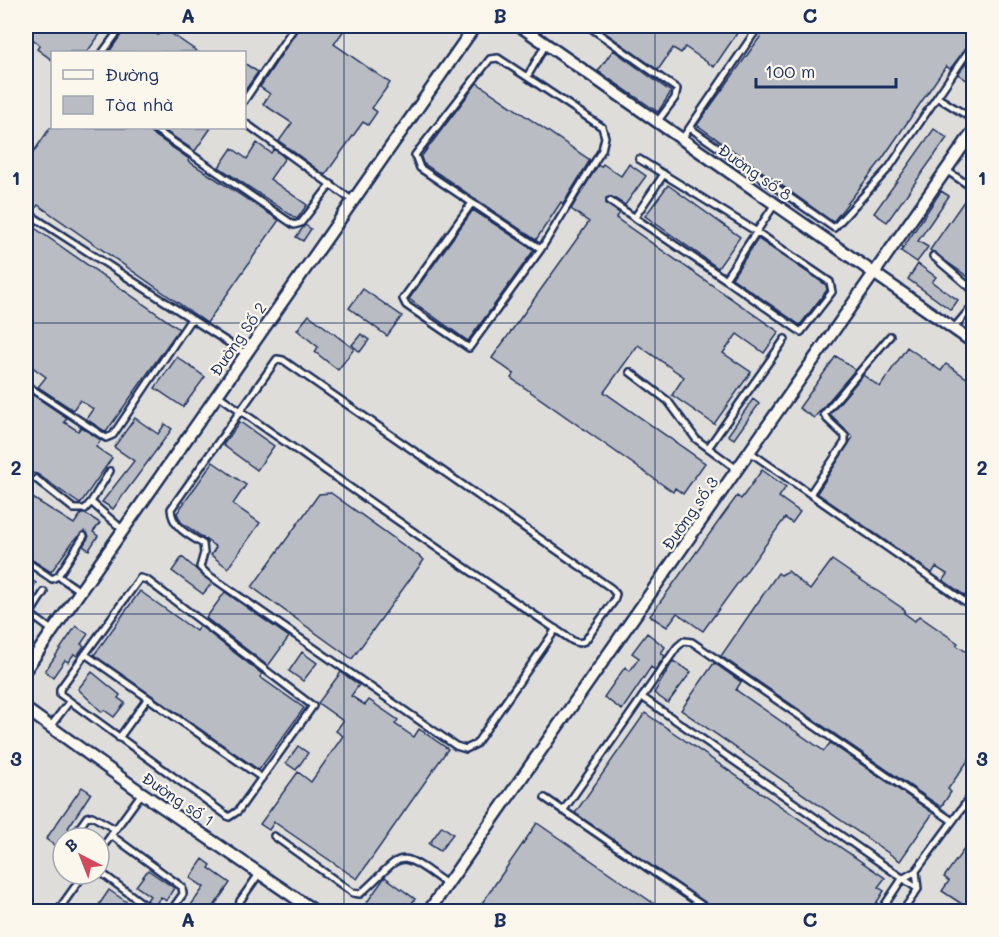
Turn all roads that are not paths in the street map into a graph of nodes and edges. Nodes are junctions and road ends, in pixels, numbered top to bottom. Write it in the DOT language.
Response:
graph roads {
  1 [pos="122,26"];
  2 [pos="295,26"];
  3 [pos="475,26"];
  4 [pos="520,26"];
  5 [pos="588,26"];
  6 [pos="759,26"];
  7 [pos="974,43"];
  8 [pos="546,44"];
  9 [pos="104,51"];
  10 [pos="527,77"];
  11 [pos="937,97"];
  12 [pos="246,98"];
  13 [pos="974,120"];
  14 [pos="657,122"];
  15 [pos="246,123"];
  16 [pos="690,128"];
  17 [pos="154,129"];
  18 [pos="974,130"];
  19 [pos="682,139"];
  20 [pos="639,159"];
  21 [pos="946,170"];
  22 [pos="664,174"];
  23 [pos="331,184"];
  24 [pos="974,189"];
  25 [pos="353,201"];
  26 [pos="610,201"];
  27 [pos="472,203"];
  28 [pos="775,204"];
  29 [pos="26,212"];
  30 [pos="635,218"];
  31 [pos="757,232"];
  32 [pos="541,249"];
  33 [pos="933,256"];
  34 [pos="874,273"];
  35 [pos="725,279"];
  36 [pos="974,291"];
  37 [pos="974,304"];
  38 [pos="191,319"];
  39 [pos="953,329"];
  40 [pos="890,336"];
  41 [pos="786,339"];
  42 [pos="974,343"];
  43 [pos="246,354"];
  44 [pos="630,372"];
  45 [pos="26,385"];
  46 [pos="217,394"];
  47 [pos="241,411"];
  48 [pos="708,448"];
  49 [pos="750,452"];
  50 [pos="738,470"];
  51 [pos="110,471"];
  52 [pos="36,479"];
  53 [pos="810,494"];
  54 [pos="91,502"];
  55 [pos="123,530"];
  56 [pos="84,536"];
  57 [pos="26,561"];
  58 [pos="58,576"];
  59 [pos="80,591"];
  60 [pos="44,592"];
  61 [pos="974,608"];
  62 [pos="28,613"];
  63 [pos="556,629"];
  64 [pos="53,631"];
  65 [pos="85,654"];
  66 [pos="26,669"];
  67 [pos="642,697"];
  68 [pos="148,698"];
  69 [pos="69,702"];
  70 [pos="26,709"];
  71 [pos="50,727"];
  72 [pos="119,738"];
  73 [pos="262,778"];
  74 [pos="974,792"];
  75 [pos="142,793"];
  76 [pos="544,798"];
  77 [pos="563,811"];
  78 [pos="951,820"];
  79 [pos="81,826"];
  80 [pos="110,826"];
  81 [pos="111,827"];
  82 [pos="115,829"];
  83 [pos="111,836"];
  84 [pos="274,836"];
  85 [pos="916,871"];
  86 [pos="260,873"];
  87 [pos="902,879"];
  88 [pos="111,880"];
  89 [pos="448,885"];
  90 [pos="75,886"];
  91 [pos="918,889"];
  92 [pos="57,912"];
  93 [pos="154,912"];
  94 [pos="170,912"];
  95 [pos="238,912"];
  96 [pos="316,912"];
  97 [pos="428,912"];
  98 [pos="712,912"];
  99 [pos="880,912"];
  100 [pos="902,912"];
  1 -- 9 [label="lane"];
  2 -- 12 [label="lane"];
  3 -- 25 [label="street, Đường Số 2"];
  4 -- 8 [label="street, Đường số 8"];
  5 -- 14 [label="lane"];
  6 -- 16 [label="lane"];
  7 -- 11 [label="lane"];
  8 -- 10 [label="lane"];
  8 -- 14 [label="street, Đường số 8"];
  10 -- 27 [label="lane"];
  10 -- 32 [label="lane"];
  11 -- 13 [label="lane"];
  11 -- 16 [label="lane"];
  14 -- 19 [label="street, Đường số 8"];
  15 -- 23 [label="lane"];
  16 -- 19 [label="lane"];
  17 -- 23 [label="lane"];
  18 -- 21 [label="street, Đường số 3"];
  19 -- 28 [label="street, Đường số 8"];
  20 -- 22 [label="lane"];
  21 -- 24 [label="lane"];
  21 -- 34 [label="street, Đường số 3"];
  22 -- 30 [label="lane"];
  22 -- 31 [label="lane"];
  23 -- 25 [label="lane"];
  25 -- 43 [label="street, Đường Số 2"];
  26 -- 30 [label="lane"];
  27 -- 32 [label="lane"];
  27 -- 32 [label="lane"];
  28 -- 31 [label="lane"];
  28 -- 34 [label="street, Đường số 8"];
  29 -- 38 [label="lane"];
  30 -- 35 [label="lane"];
  31 -- 35 [label="lane"];
  31 -- 35 [label="lane"];
  33 -- 36 [label="lane"];
  34 -- 39 [label="street, Đường số 8"];
  34 -- 49 [label="street, Đường số 3"];
  37 -- 39 [label="lane"];
  38 -- 43 [label="lane"];
  38 -- 45 [label="lane"];
  39 -- 42 [label="street, Đường số 8"];
  40 -- 53 [label="lane"];
  41 -- 48 [label="lane"];
  43 -- 46 [label="street, Đường Số 2"];
  44 -- 48 [label="lane"];
  46 -- 47 [label="lane"];
  46 -- 55 [label="street, Đường Số 2"];
  47 -- 63 [label="lane"];
  47 -- 63 [label="lane"];
  47 -- 63 [label="lane"];
  48 -- 50 [label="lane"];
  49 -- 50 [label="street, Đường số 3"];
  49 -- 53 [label="lane"];
  50 -- 89 [label="street, Đường số 3"];
  51 -- 54 [label="lane"];
  52 -- 54 [label="lane"];
  53 -- 61 [label="lane"];
  54 -- 55 [label="lane"];
  55 -- 59 [label="street, Đường Số 2"];
  56 -- 58 [label="lane"];
  57 -- 58 [label="lane"];
  58 -- 59 [label="lane"];
  59 -- 64 [label="street, Đường Số 2"];
  60 -- 62 [label="lane"];
  62 -- 64 [label="lane"];
  64 -- 66 [label="street, Đường Số 2"];
  65 -- 68 [label="lane"];
  65 -- 69 [label="lane"];
  65 -- 73 [label="lane"];
  67 -- 77 [label="lane"];
  67 -- 78 [label="lane"];
  67 -- 87 [label="lane"];
  68 -- 72 [label="lane"];
  68 -- 73 [label="lane"];
  69 -- 71 [label="lane"];
  69 -- 72 [label="lane"];
  70 -- 71 [label="street, Đường số 1"];
  71 -- 75 [label="street, Đường số 1"];
  72 -- 73 [label="lane"];
  74 -- 78 [label="lane"];
  75 -- 82 [label="lane"];
  75 -- 86 [label="street, Đường số 1"];
  76 -- 77 [label="lane"];
  77 -- 98 [label="lane"];
  78 -- 85 [label="lane"];
  79 -- 80 [label="lane"];
  81 -- 82 [label="lane"];
  82 -- 83 [label="lane"];
  83 -- 94 [label="lane"];
  84 -- 89 [label="lane"];
  85 -- 87 [label="lane"];
  85 -- 91 [label="lane"];
  86 -- 95 [label="lane"];
  86 -- 96 [label="street, Đường số 1"];
  87 -- 91 [label="lane"];
  87 -- 99 [label="lane"];
  88 -- 93 [label="lane"];
  89 -- 97 [label="street, Đường số 3"];
  90 -- 92 [label="lane"];
  91 -- 100 [label="lane"];
}
